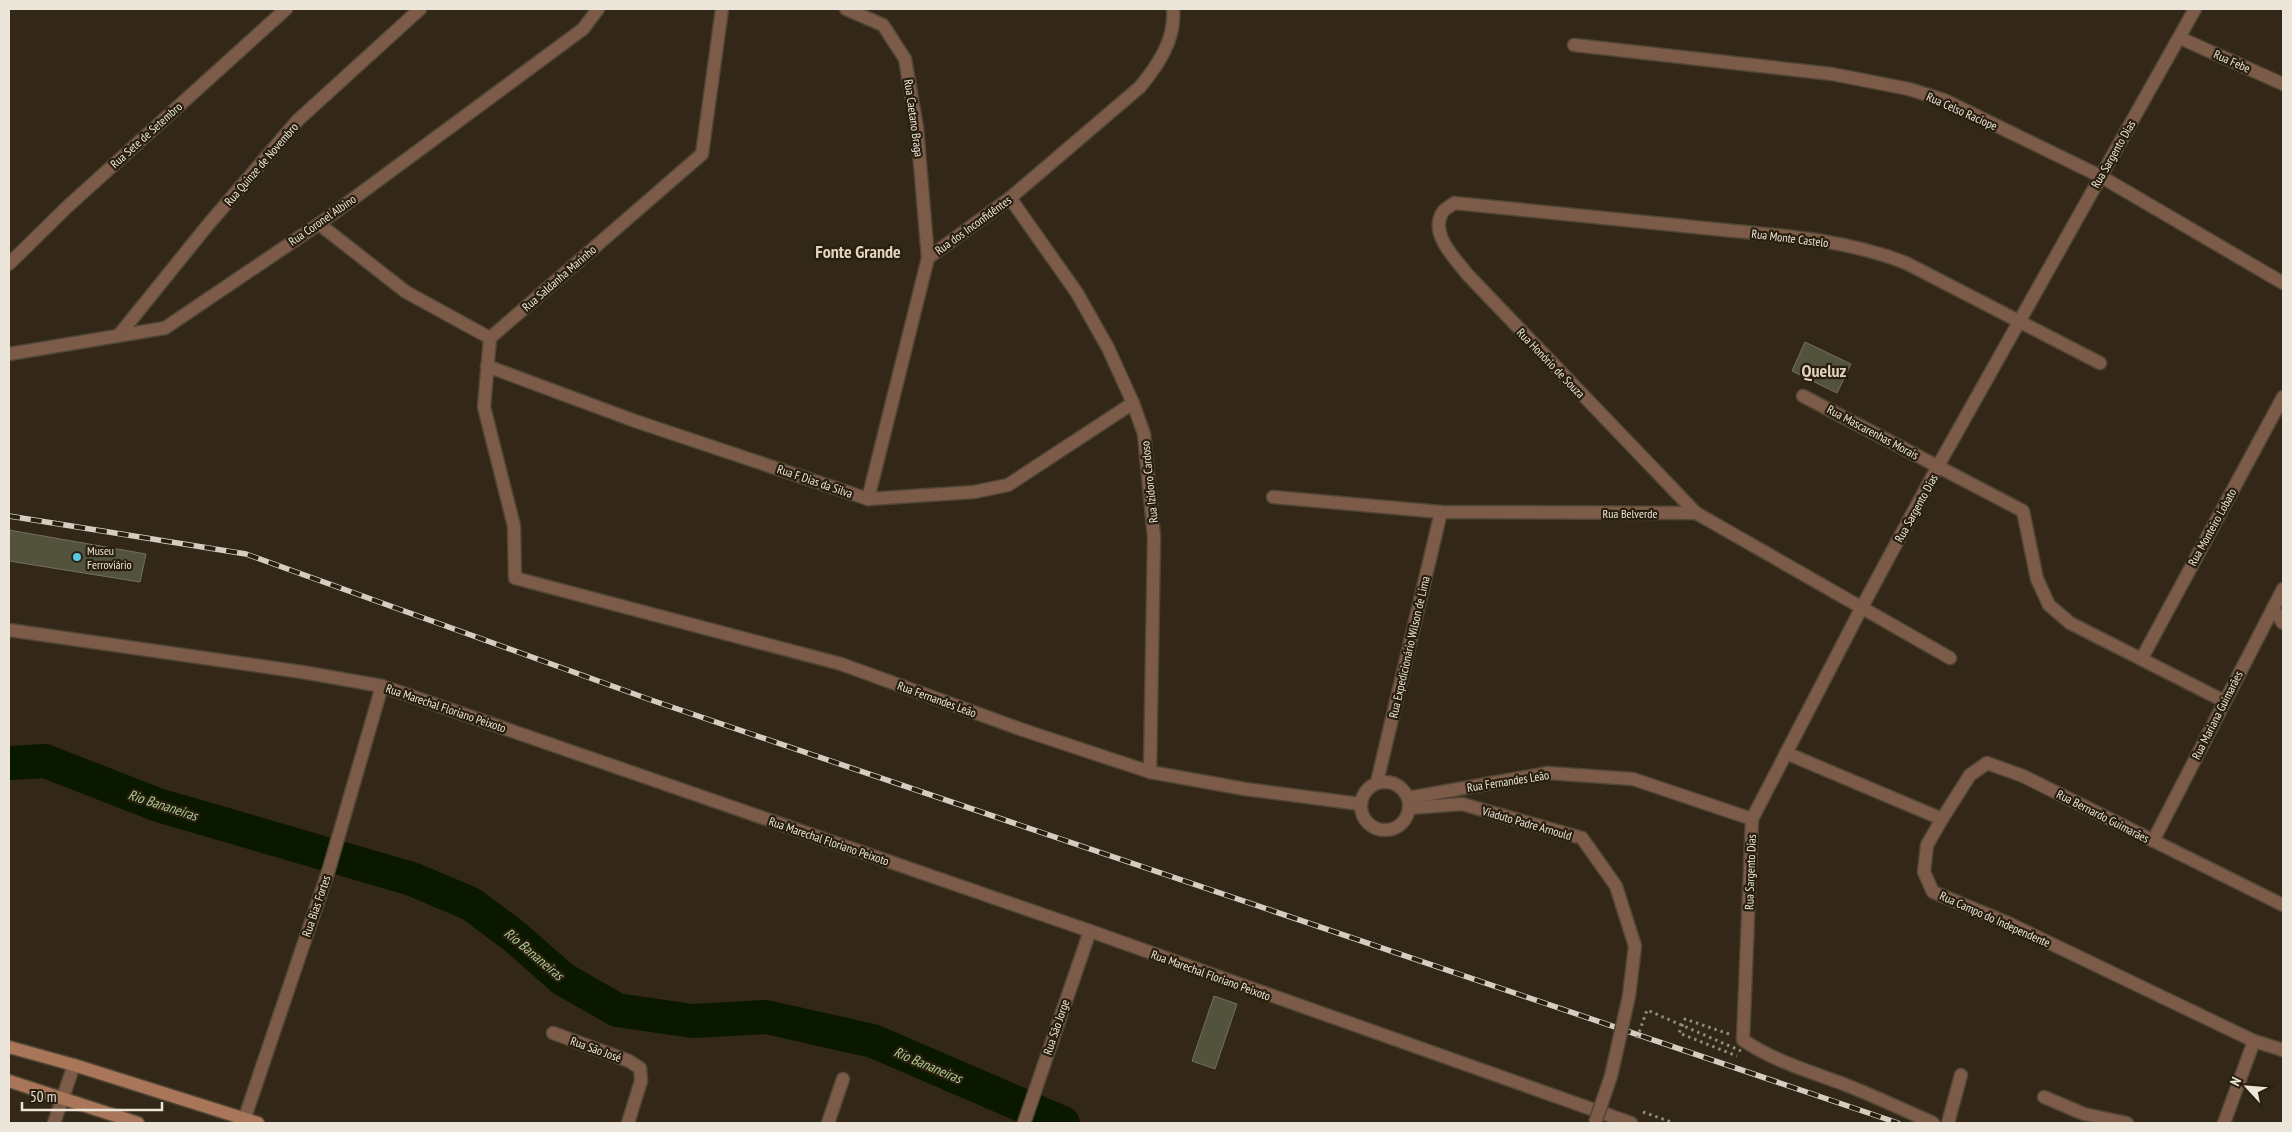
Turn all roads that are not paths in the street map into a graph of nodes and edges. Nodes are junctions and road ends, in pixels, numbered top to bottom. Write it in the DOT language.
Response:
graph roads {
  1 [pos="286,9"];
  2 [pos="420,9"];
  3 [pos="598,9"];
  4 [pos="722,9"];
  5 [pos="846,9"];
  6 [pos="1174,9"];
  7 [pos="2195,9"];
  8 [pos="2180,38"];
  9 [pos="1574,45"];
  10 [pos="2283,84"];
  11 [pos="2100,176"];
  12 [pos="1010,198"];
  13 [pos="1454,202"];
  14 [pos="319,224"];
  15 [pos="928,258"];
  16 [pos="9,264"];
  17 [pos="2283,283"];
  18 [pos="2019,320"];
  19 [pos="119,335"];
  20 [pos="490,338"];
  21 [pos="9,354"];
  22 [pos="2100,363"];
  23 [pos="488,366"];
  24 [pos="1803,396"];
  25 [pos="2283,397"];
  26 [pos="1133,403"];
  27 [pos="1938,466"];
  28 [pos="1273,497"];
  29 [pos="868,499"];
  30 [pos="1441,512"];
  31 [pos="1696,513"];
  32 [pos="2283,589"];
  33 [pos="1862,607"];
  34 [pos="2273,608"];
  35 [pos="2283,623"];
  36 [pos="9,630"];
  37 [pos="1950,658"];
  38 [pos="2142,658"];
  39 [pos="382,686"];
  40 [pos="2224,701"];
  41 [pos="1786,753"];
  42 [pos="1150,772"];
  43 [pos="1377,782"];
  44 [pos="1409,803"];
  45 [pos="1360,804"];
  46 [pos="1752,819"];
  47 [pos="1942,819"];
  48 [pos="2153,841"];
  49 [pos="2283,905"];
  50 [pos="1090,932"];
  51 [pos="553,1033"];
  52 [pos="2254,1041"];
  53 [pos="9,1047"];
  54 [pos="2283,1050"];
  55 [pos="74,1065"];
  56 [pos="1962,1075"];
  57 [pos="843,1079"];
  58 [pos="9,1082"];
  59 [pos="2044,1097"];
  60 [pos="62,1099"];
  61 [pos="244,1121"];
  62 [pos="54,1123"];
  63 [pos="138,1123"];
  64 [pos="258,1123"];
  65 [pos="628,1123"];
  66 [pos="828,1123"];
  67 [pos="1024,1123"];
  68 [pos="1596,1123"];
  69 [pos="1631,1123"];
  70 [pos="1933,1123"];
  71 [pos="1948,1123"];
  72 [pos="2127,1123"];
  73 [pos="2224,1123"];
  1 -- 16 [label="street, Rua Sete de Setembro"];
  2 -- 19 [label="street, Rua Quinze de Novembro"];
  3 -- 14 [label="street, Rua Coronel Albino"];
  4 -- 20 [label="street, Rua Saldanha Marinho"];
  5 -- 15 [label="street, Rua Caetano Braga"];
  6 -- 12 [label="street, Rua dos Inconfidêntes"];
  7 -- 8 [label="street, Rua Sargento Dias"];
  8 -- 10 [label="street, Rua Febe"];
  8 -- 11 [label="street, Rua Sargento Dias"];
  9 -- 11 [label="street, Rua Celso Raciope"];
  11 -- 17 [label="street, Rua Celso Raciope"];
  11 -- 18 [label="street, Rua Sargento Dias"];
  12 -- 15 [label="street, Rua dos Inconfidêntes"];
  12 -- 26 [label="street, Rua Izidoro Cardoso"];
  13 -- 18 [label="street, Rua Monte Castelo"];
  13 -- 31 [label="street, Rua Honório de Souza"];
  14 -- 19 [label="street, Rua Coronel Albino"];
  14 -- 20 [label="street"];
  15 -- 29 [label="street, Rua dos Inconfidêntes"];
  18 -- 22 [label="street, Rua Monte Castelo"];
  18 -- 27 [label="street, Rua Sargento Dias"];
  19 -- 21 [label="street, Rua Coronel Albino"];
  20 -- 23 [label="street"];
  23 -- 29 [label="street, Rua F Dias da Silva"];
  23 -- 42 [label="street, Rua Fernandes Leão"];
  24 -- 27 [label="street, Rua Mascarenhas Morais"];
  25 -- 38 [label="street, Rua Monteiro Lobato"];
  26 -- 29 [label="street, Rua F Dias da Silva"];
  26 -- 42 [label="street, Rua Izidoro Cardoso"];
  27 -- 33 [label="street, Rua Sargento Dias"];
  27 -- 38 [label="street, Rua Mascarenhas Morais"];
  28 -- 30 [label="street, Rua Belverde"];
  30 -- 31 [label="street, Rua Belverde"];
  30 -- 43 [label="street, Rua Expedicionário Wilson de Lima"];
  31 -- 33 [label="street, Rua Belverde"];
  32 -- 34 [label="street, Rua Mariana Guimarães"];
  33 -- 37 [label="street, Rua Belverde"];
  33 -- 41 [label="street, Rua Sargento Dias"];
  34 -- 35 [label="street"];
  34 -- 40 [label="street, Rua Mariana Guimarães"];
  36 -- 39 [label="street, Rua Marechal Floriano Peixoto"];
  38 -- 40 [label="street"];
  39 -- 50 [label="street, Rua Marechal Floriano Peixoto"];
  39 -- 61 [label="street, Rua Bias Fortes"];
  40 -- 48 [label="street, Rua Mariana Guimarães"];
  41 -- 46 [label="street, Rua Sargento Dias"];
  41 -- 47 [label="street"];
  42 -- 45 [label="street, Rua Fernandes Leão"];
  43 -- 44 [label="street"];
  43 -- 45 [label="street"];
  44 -- 45 [label="street"];
  44 -- 46 [label="street, Rua Fernandes Leão"];
  44 -- 68 [label="street, Viaduto Padre Arnould, bridge"];
  46 -- 70 [label="street, Rua Sargento Dias"];
  47 -- 48 [label="street, Rua Bernardo Guimarães"];
  47 -- 52 [label="street, Rua Campo do Independente"];
  48 -- 49 [label="street, Rua Bernardo Guimarães"];
  50 -- 67 [label="street, Rua São Jorge"];
  50 -- 69 [label="street, Rua Marechal Floriano Peixoto"];
  51 -- 65 [label="street, Rua São José"];
  52 -- 54 [label="street, Rua Campo do Independente"];
  52 -- 73 [label="street"];
  53 -- 55 [label="street"];
  55 -- 60 [label="street"];
  55 -- 61 [label="street"];
  56 -- 71 [label="street"];
  57 -- 66 [label="street"];
  58 -- 60 [label="street"];
  59 -- 72 [label="street"];
  60 -- 62 [label="street"];
  60 -- 63 [label="street"];
  61 -- 64 [label="street"];
}
